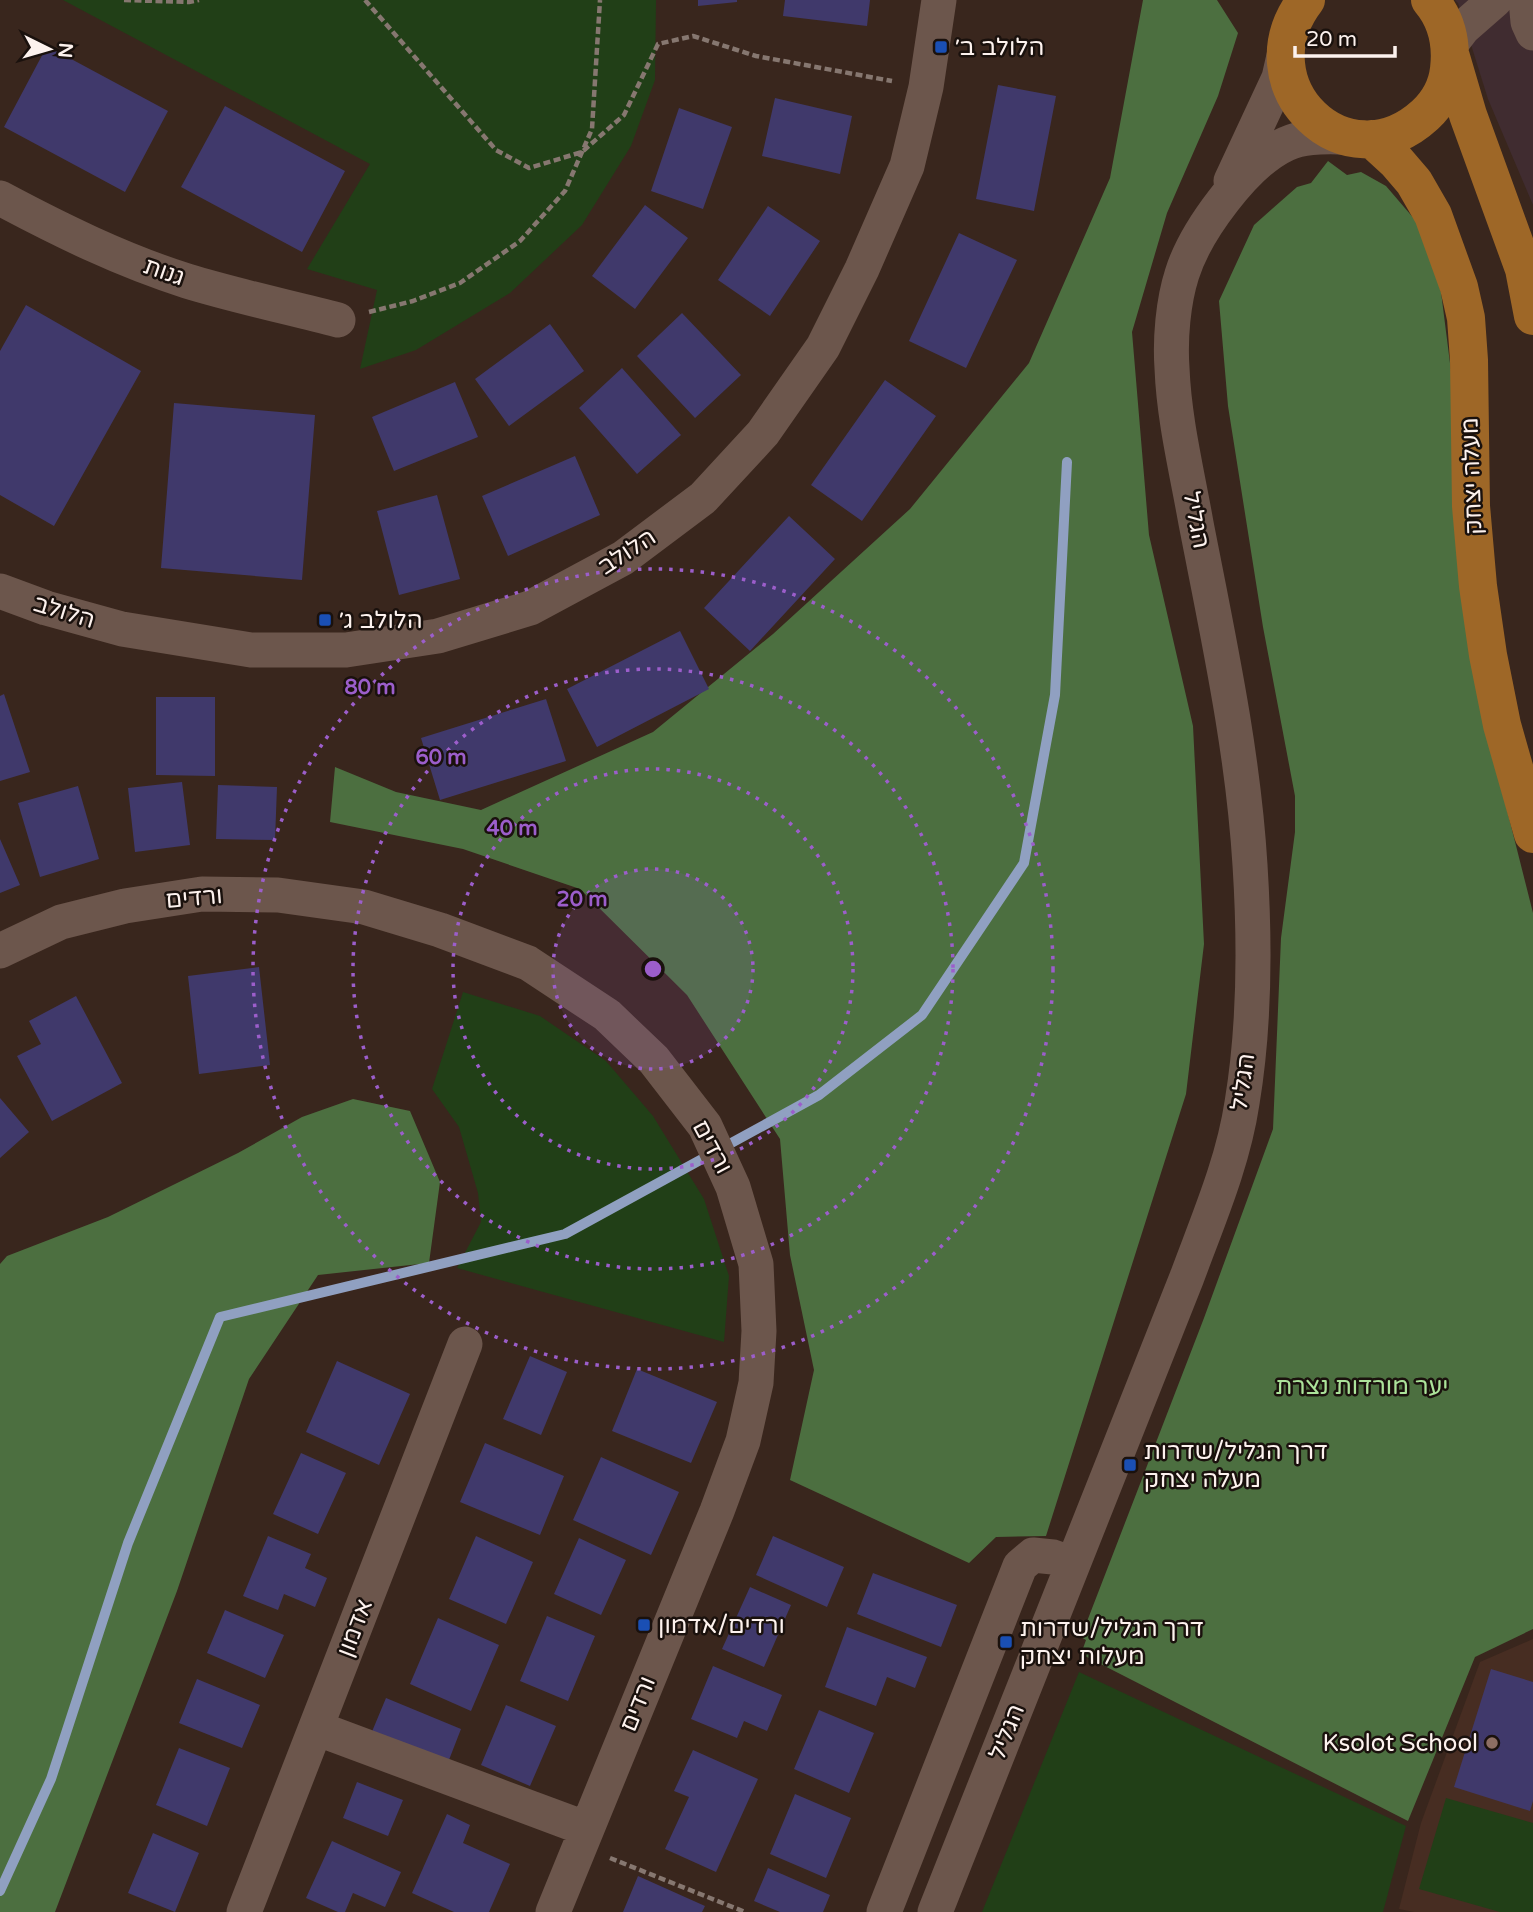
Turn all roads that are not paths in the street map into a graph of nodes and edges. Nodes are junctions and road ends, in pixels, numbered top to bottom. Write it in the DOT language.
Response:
graph roads {
  1 [pos="939,0"];
  2 [pos="1288,0"];
  3 [pos="1306,0"];
  4 [pos="1430,0"];
  5 [pos="1495,0"];
  6 [pos="1526,0"];
  7 [pos="1533,33"];
  8 [pos="1285,48"];
  9 [pos="1450,51"];
  10 [pos="1360,138"];
  11 [pos="0,198"];
  12 [pos="1217,212"];
  13 [pos="1533,316"];
  14 [pos="338,320"];
  15 [pos="0,591"];
  16 [pos="1533,834"];
  17 [pos="0,951"];
  18 [pos="465,1344"];
  19 [pos="1073,1564"];
  20 [pos="316,1728"];
  21 [pos="584,1838"];
  22 [pos="244,1912"];
  23 [pos="553,1912"];
  24 [pos="884,1912"];
  25 [pos="936,1912"];
  1 -- 15 [label="street, הלולב"];
  2 -- 8 [label="main road"];
  3 -- 8 [label="main road"];
  4 -- 9 [label="main road"];
  5 -- 9 [label="street"];
  6 -- 7 [label="street"];
  8 -- 10 [label="main road, מעלה יצחק"];
  8 -- 12 [label="street, הגליל"];
  9 -- 10 [label="main road"];
  9 -- 13 [label="main road"];
  10 -- 12 [label="street, הגליל"];
  10 -- 16 [label="main road, מעלה יצחק"];
  11 -- 14 [label="street, גנות"];
  12 -- 19 [label="street, הגליל"];
  17 -- 21 [label="street, ורדים"];
  18 -- 20 [label="street, אדמון"];
  19 -- 24 [label="street"];
  19 -- 25 [label="street, הגליל"];
  20 -- 21 [label="street"];
  20 -- 22 [label="street, אדמון"];
  21 -- 23 [label="street, ורדים"];
}
